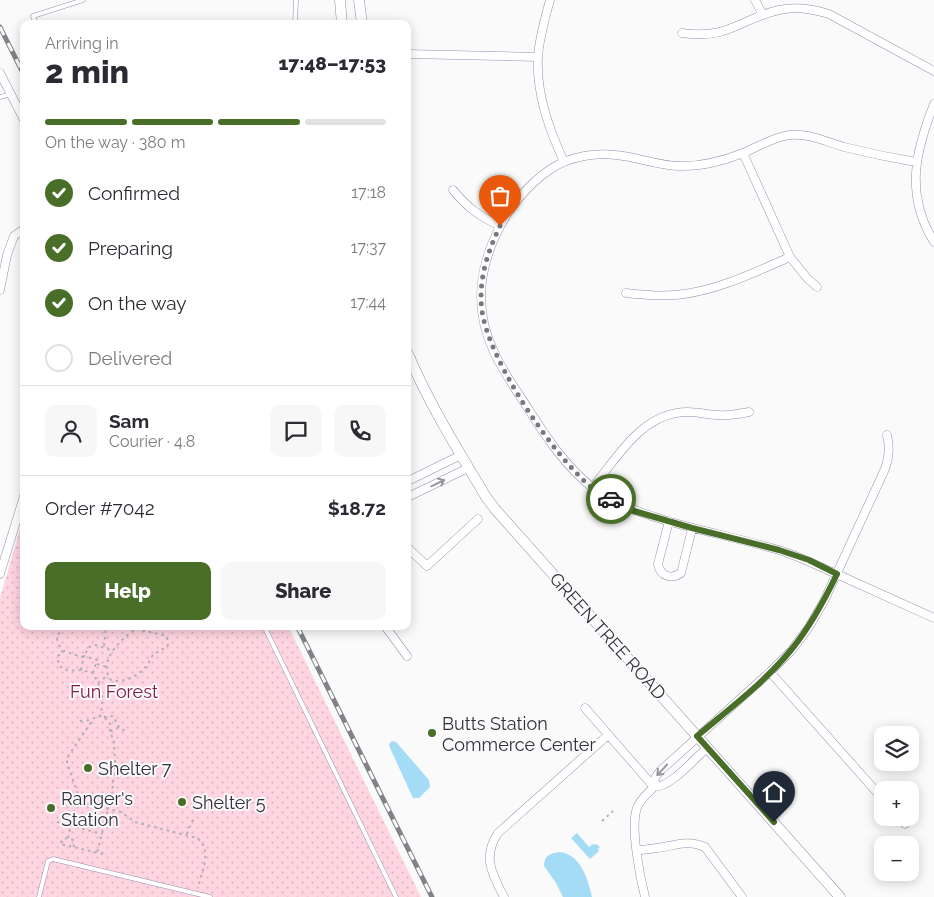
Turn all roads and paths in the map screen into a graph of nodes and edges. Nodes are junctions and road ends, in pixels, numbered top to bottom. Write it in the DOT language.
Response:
graph roads {
  1 [pos="83,0"];
  2 [pos="296,0"];
  3 [pos="340,0"];
  4 [pos="359,0"];
  5 [pos="550,0"];
  6 [pos="755,0"];
  7 [pos="764,15"];
  8 [pos="35,20"];
  9 [pos="294,20"];
  10 [pos="342,20"];
  11 [pos="362,20"];
  12 [pos="682,33"];
  13 [pos="411,54"];
  14 [pos="538,57"];
  15 [pos="934,71"];
  16 [pos="0,73"];
  17 [pos="11,94"];
  18 [pos="0,97"];
  19 [pos="934,104"];
  20 [pos="20,112"];
  21 [pos="743,153"];
  22 [pos="564,162"];
  23 [pos="916,162"];
  24 [pos="453,190"];
  25 [pos="500,226"];
  26 [pos="20,232"];
  27 [pos="934,242"];
  28 [pos="790,257"];
  29 [pos="817,288"];
  30 [pos="0,290"];
  31 [pos="626,293"];
  32 [pos="411,361"];
  33 [pos="750,412"];
  34 [pos="887,436"];
  35 [pos="461,454"];
  36 [pos="468,468"];
  37 [pos="411,479"];
  38 [pos="592,488"];
  39 [pos="411,496"];
  40 [pos="20,508"];
  41 [pos="478,519"];
  42 [pos="669,521"];
  43 [pos="692,528"];
  44 [pos="411,551"];
  45 [pos="2,564"];
  46 [pos="0,574"];
  47 [pos="837,574"];
  48 [pos="934,618"];
  49 [pos="59,630"];
  50 [pos="105,630"];
  51 [pos="132,630"];
  52 [pos="143,630"];
  53 [pos="266,630"];
  54 [pos="388,630"];
  55 [pos="104,647"];
  56 [pos="113,651"];
  57 [pos="62,652"];
  58 [pos="84,656"];
  59 [pos="407,656"];
  60 [pos="96,664"];
  61 [pos="107,667"];
  62 [pos="81,670"];
  63 [pos="770,672"];
  64 [pos="93,673"];
  65 [pos="108,676"];
  66 [pos="98,682"];
  67 [pos="585,708"];
  68 [pos="100,716"];
  69 [pos="104,717"];
  70 [pos="93,720"];
  71 [pos="80,721"];
  72 [pos="120,729"];
  73 [pos="110,730"];
  74 [pos="126,731"];
  75 [pos="608,735"];
  76 [pos="697,736"];
  77 [pos="707,748"];
  78 [pos="654,787"];
  79 [pos="874,789"];
  80 [pos="62,798"];
  81 [pos="77,802"];
  82 [pos="108,809"];
  83 [pos="613,811"];
  84 [pos="194,819"];
  85 [pos="602,821"];
  86 [pos="56,822"];
  87 [pos="70,827"];
  88 [pos="102,834"];
  89 [pos="186,835"];
  90 [pos="68,838"];
  91 [pos="74,847"];
  92 [pos="637,850"];
  93 [pos="97,853"];
  94 [pos="107,856"];
  95 [pos="196,894"];
  96 [pos="39,897"];
  97 [pos="210,897"];
  98 [pos="396,897"];
  99 [pos="504,897"];
  100 [pos="645,897"];
  101 [pos="742,897"];
  102 [pos="840,897"];
  1 -- 8 [label="lane"];
  2 -- 9 [label="lane"];
  3 -- 10 [label="street"];
  4 -- 11 [label="street"];
  5 -- 14 [label="street"];
  6 -- 7 [label="street"];
  7 -- 12 [label="street"];
  7 -- 15 [label="street"];
  13 -- 14 [label="street"];
  14 -- 22 [label="street"];
  16 -- 17 [label="street"];
  17 -- 18 [label="lane"];
  17 -- 20 [label="street"];
  19 -- 23 [label="street"];
  21 -- 22 [label="street"];
  21 -- 23 [label="street"];
  21 -- 28 [label="street"];
  22 -- 25 [label="street"];
  23 -- 27 [label="street"];
  24 -- 25 [label="street"];
  25 -- 38 [label="street"];
  26 -- 30 [label="street"];
  28 -- 29 [label="street"];
  28 -- 31 [label="street"];
  32 -- 35 [label="street, GREEN TREE ROAD"];
  33 -- 38 [label="street"];
  34 -- 47 [label="street"];
  35 -- 36 [label="street, GREEN TREE ROAD"];
  35 -- 37 [label="street"];
  39 -- 36 [label="street, one-way"];
  36 -- 76 [label="street, GREEN TREE ROAD"];
  38 -- 42 [label="street"];
  40 -- 45 [label="street"];
  41 -- 44 [label="street"];
  42 -- 43 [label="street"];
  42 -- 43 [label="street"];
  43 -- 47 [label="street"];
  45 -- 46 [label="street"];
  47 -- 48 [label="street"];
  47 -- 63 [label="street"];
  49 -- 57 [label="path"];
  50 -- 55 [label="path"];
  51 -- 56 [label="path"];
  52 -- 65 [label="path"];
  53 -- 98 [label="lane"];
  54 -- 59 [label="street"];
  55 -- 56 [label="path"];
  55 -- 58 [label="path"];
  56 -- 61 [label="path"];
  57 -- 58 [label="path"];
  57 -- 62 [label="path"];
  58 -- 60 [label="path"];
  58 -- 62 [label="path"];
  60 -- 61 [label="path"];
  60 -- 64 [label="path"];
  61 -- 65 [label="path"];
  62 -- 64 [label="path"];
  63 -- 76 [label="street"];
  63 -- 79 [label="street"];
  64 -- 66 [label="path"];
  65 -- 66 [label="path"];
  66 -- 68 [label="path"];
  67 -- 75 [label="street"];
  68 -- 69 [label="path"];
  68 -- 70 [label="path"];
  69 -- 72 [label="path"];
  69 -- 73 [label="path"];
  70 -- 71 [label="path"];
  70 -- 81 [label="path"];
  72 -- 73 [label="path"];
  72 -- 74 [label="path"];
  73 -- 82 [label="path"];
  75 -- 78 [label="street"];
  75 -- 99 [label="street"];
  76 -- 77 [label="street, GREEN TREE ROAD"];
  76 -- 78 [label="street, one-way"];
  77 -- 78 [label="street"];
  77 -- 102 [label="street, GREEN TREE ROAD"];
  78 -- 92 [label="street"];
  80 -- 81 [label="path"];
  81 -- 82 [label="path"];
  81 -- 87 [label="path"];
  82 -- 88 [label="path"];
  82 -- 89 [label="path"];
  83 -- 85 [label="path"];
  84 -- 89 [label="path"];
  86 -- 87 [label="path"];
  87 -- 88 [label="path"];
  87 -- 90 [label="path"];
  88 -- 93 [label="path"];
  89 -- 95 [label="path"];
  90 -- 91 [label="path"];
  90 -- 91 [label="path"];
  91 -- 93 [label="path"];
  92 -- 100 [label="street"];
  92 -- 101 [label="street"];
  93 -- 94 [label="path"];
  95 -- 96 [label="lane"];
  95 -- 97 [label="lane"];
}
